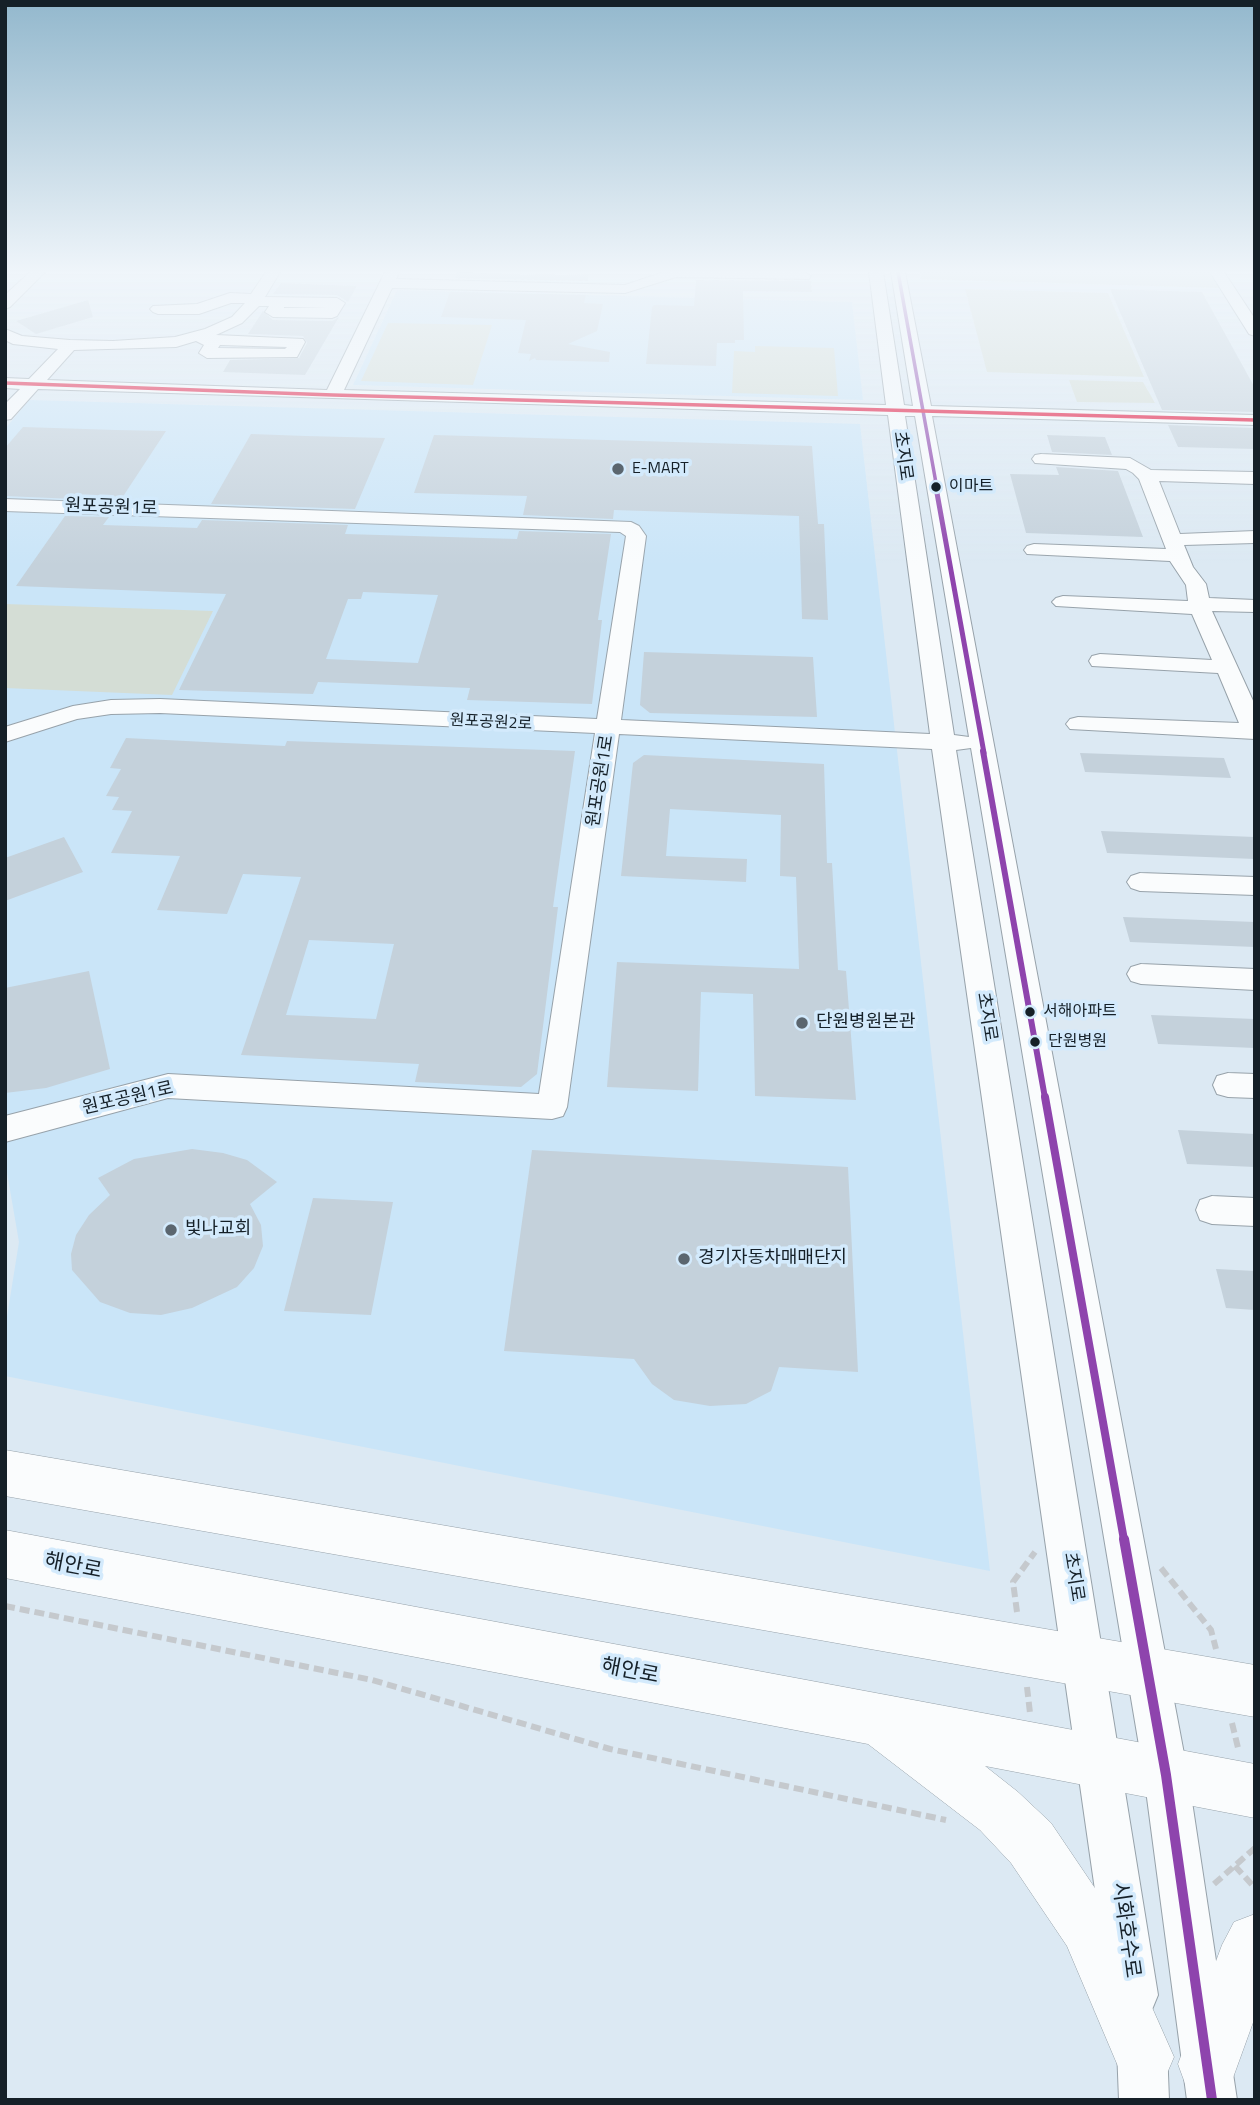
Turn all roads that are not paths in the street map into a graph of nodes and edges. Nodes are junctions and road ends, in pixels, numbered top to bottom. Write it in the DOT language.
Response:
graph roads {
  1 [pos="46,370"];
  2 [pos="345,370"];
  3 [pos="899,370"];
  4 [pos="906,370"];
  5 [pos="5,383"];
  6 [pos="33,384"];
  7 [pos="333,395"];
  8 [pos="909,410"];
  9 [pos="5,415"];
  10 [pos="1255,420"];
  11 [pos="1041,459"];
  12 [pos="1146,475"];
  13 [pos="1255,478"];
  14 [pos="5,505"];
  15 [pos="1255,537"];
  16 [pos="1175,548"];
  17 [pos="1034,550"];
  18 [pos="1063,602"];
  19 [pos="1200,606"];
  20 [pos="1255,606"];
  21 [pos="1100,661"];
  22 [pos="1238,678"];
  23 [pos="1078,724"];
  24 [pos="609,729"];
  25 [pos="1254,732"];
  26 [pos="5,735"];
  27 [pos="943,743"];
  28 [pos="981,744"];
  29 [pos="1140,882"];
  30 [pos="1255,886"];
  31 [pos="1141,974"];
  32 [pos="1255,980"];
  33 [pos="5,1129"];
  34 [pos="1212,1210"];
  35 [pos="1255,1212"];
  36 [pos="5,1473"];
  37 [pos="5,1554"];
  38 [pos="1085,1660"];
  39 [pos="1148,1672"];
  40 [pos="1255,1691"];
  41 [pos="878,1719"];
  42 [pos="1100,1761"];
  43 [pos="1166,1775"];
  44 [pos="1255,1791"];
  45 [pos="1255,1943"];
  46 [pos="1144,2078"];
  47 [pos="1210,2082"];
  1 -- 6 [label="street"];
  2 -- 7 [label="street"];
  3 -- 8 [label="street, 초지로"];
  4 -- 8 [label="street, 초지로"];
  5 -- 6 [label="street"];
  6 -- 7 [label="street"];
  6 -- 9 [label="street"];
  7 -- 8 [label="street"];
  8 -- 10 [label="street"];
  8 -- 27 [label="street, 초지로"];
  8 -- 28 [label="street, 초지로"];
  11 -- 12 [label="street"];
  12 -- 13 [label="street"];
  12 -- 16 [label="street"];
  14 -- 24 [label="street, 원포공원1로"];
  15 -- 16 [label="street"];
  16 -- 17 [label="street"];
  16 -- 19 [label="street"];
  18 -- 19 [label="street"];
  19 -- 20 [label="street"];
  19 -- 22 [label="street"];
  21 -- 22 [label="street"];
  22 -- 25 [label="street"];
  23 -- 25 [label="street"];
  24 -- 26 [label="street, 원포공원2로"];
  24 -- 27 [label="street, 원포공원2로"];
  24 -- 33 [label="street, 원포공원1로"];
  27 -- 28 [label="street, 원포공원2로"];
  27 -- 38 [label="street, 초지로"];
  28 -- 39 [label="street, 초지로"];
  29 -- 30 [label="street"];
  31 -- 32 [label="street"];
  34 -- 35 [label="street"];
  36 -- 38 [label="main road"];
  37 -- 41 [label="main road, 해안로"];
  38 -- 39 [label="main road"];
  38 -- 42 [label="street, 초지로"];
  39 -- 40 [label="main road"];
  39 -- 43 [label="street, 초지로"];
  41 -- 42 [label="main road, 해안로"];
  41 -- 46 [label="main road"];
  42 -- 43 [label="main road, 해안로"];
  42 -- 46 [label="street, 시화호수로"];
  43 -- 44 [label="main road, 해안로"];
  43 -- 47 [label="street"];
  45 -- 47 [label="main road"];
}
